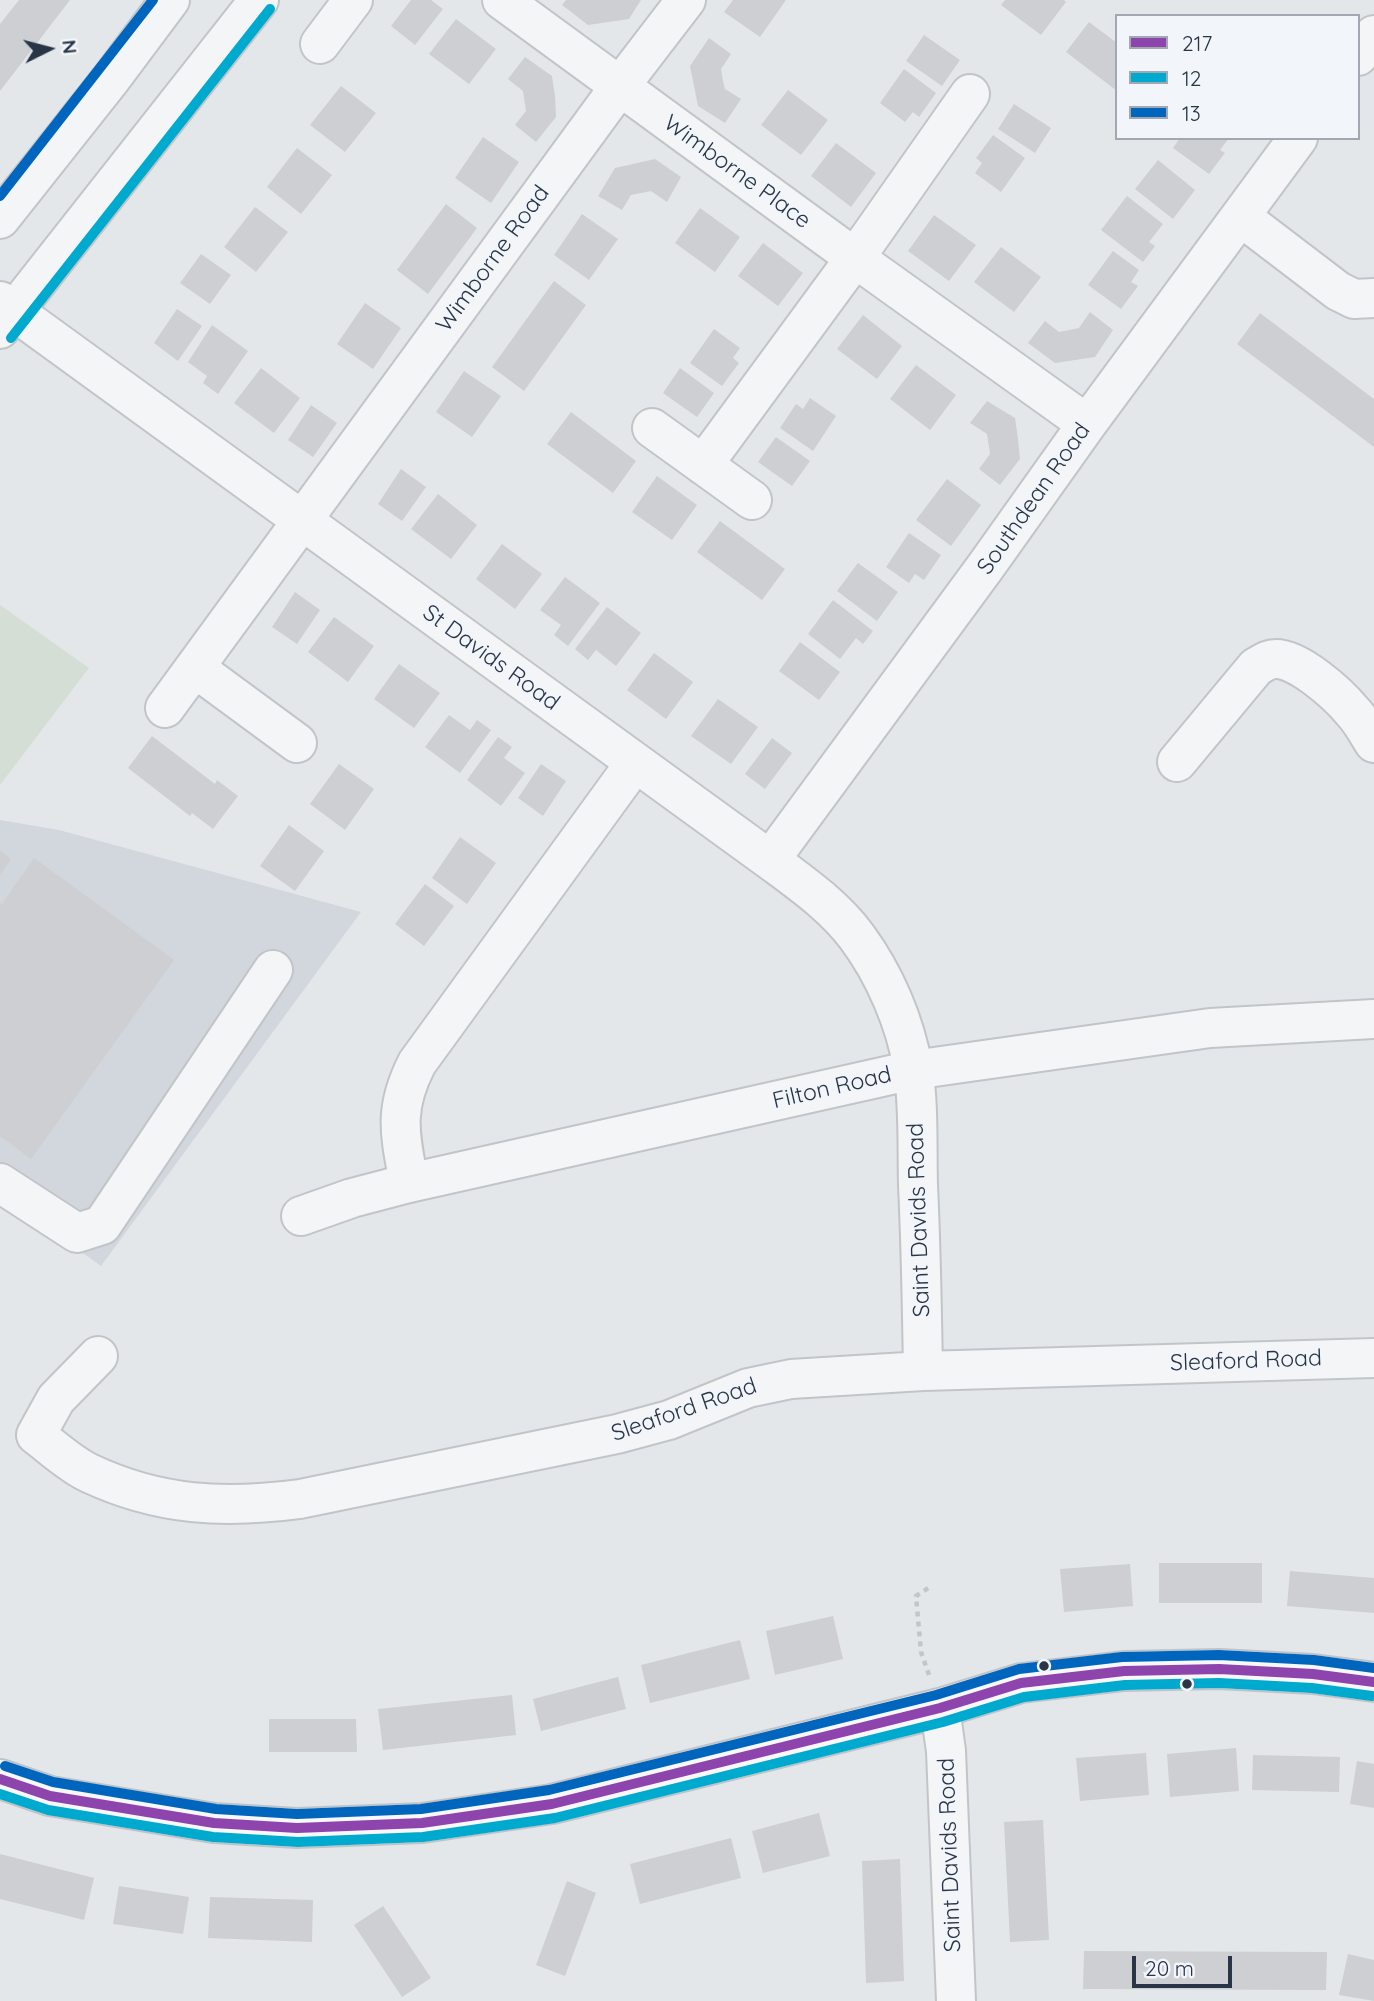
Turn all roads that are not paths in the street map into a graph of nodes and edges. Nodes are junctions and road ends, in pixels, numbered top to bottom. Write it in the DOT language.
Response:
graph roads {
  1 [pos="170,0"];
  2 [pos="259,0"];
  3 [pos="353,0"];
  4 [pos="502,0"];
  5 [pos="686,0"];
  6 [pos="1374,35"];
  7 [pos="320,44"];
  8 [pos="1360,53"];
  9 [pos="620,86"];
  10 [pos="970,94"];
  11 [pos="1297,140"];
  12 [pos="1241,217"];
  13 [pos="0,219"];
  14 [pos="855,258"];
  15 [pos="1374,298"];
  16 [pos="5,314"];
  17 [pos="1087,424"];
  18 [pos="652,428"];
  19 [pos="703,465"];
  20 [pos="752,500"];
  21 [pos="303,520"];
  22 [pos="195,668"];
  23 [pos="165,708"];
  24 [pos="297,743"];
  25 [pos="1374,743"];
  26 [pos="1177,762"];
  27 [pos="635,763"];
  28 [pos="770,860"];
  29 [pos="273,970"];
  30 [pos="1374,1019"];
  31 [pos="913,1070"];
  32 [pos="0,1182"];
  33 [pos="409,1183"];
  34 [pos="301,1216"];
  35 [pos="98,1356"];
  36 [pos="1374,1358"];
  37 [pos="923,1371"];
  38 [pos="1374,1682"];
  39 [pos="940,1708"];
  40 [pos="0,1779"];
  41 [pos="956,2001"];
  1 -- 13 [label="street"];
  2 -- 16 [label="street"];
  3 -- 7 [label="street"];
  4 -- 9 [label="street, Wimborne Place"];
  5 -- 9 [label="street, Wimborne Road"];
  6 -- 8 [label="street"];
  9 -- 14 [label="street, Wimborne Place"];
  9 -- 21 [label="street, Wimborne Road"];
  10 -- 14 [label="street"];
  11 -- 12 [label="street, Southdean Road"];
  12 -- 15 [label="street"];
  12 -- 17 [label="street, Southdean Road"];
  14 -- 17 [label="street, Wimborne Place"];
  14 -- 19 [label="street"];
  16 -- 21 [label="street, St Davids Road"];
  17 -- 28 [label="street, Southdean Road"];
  18 -- 19 [label="street"];
  19 -- 20 [label="street"];
  21 -- 22 [label="street, Wimborne Road"];
  21 -- 27 [label="street, St Davids Road"];
  22 -- 23 [label="street, Wimborne Road"];
  22 -- 24 [label="street"];
  25 -- 26 [label="street"];
  27 -- 28 [label="street, St Davids Road"];
  27 -- 33 [label="street"];
  28 -- 31 [label="street, St Davids Road"];
  29 -- 32 [label="street"];
  30 -- 31 [label="street, Filton Road"];
  31 -- 33 [label="street, Filton Road"];
  31 -- 37 [label="street, Saint Davids Road"];
  33 -- 34 [label="street, Filton Road"];
  35 -- 37 [label="street, Sleaford Road"];
  36 -- 37 [label="street, Sleaford Road"];
  38 -- 39 [label="main road"];
  39 -- 40 [label="main road"];
  39 -- 41 [label="street, Saint Davids Road"];
}
